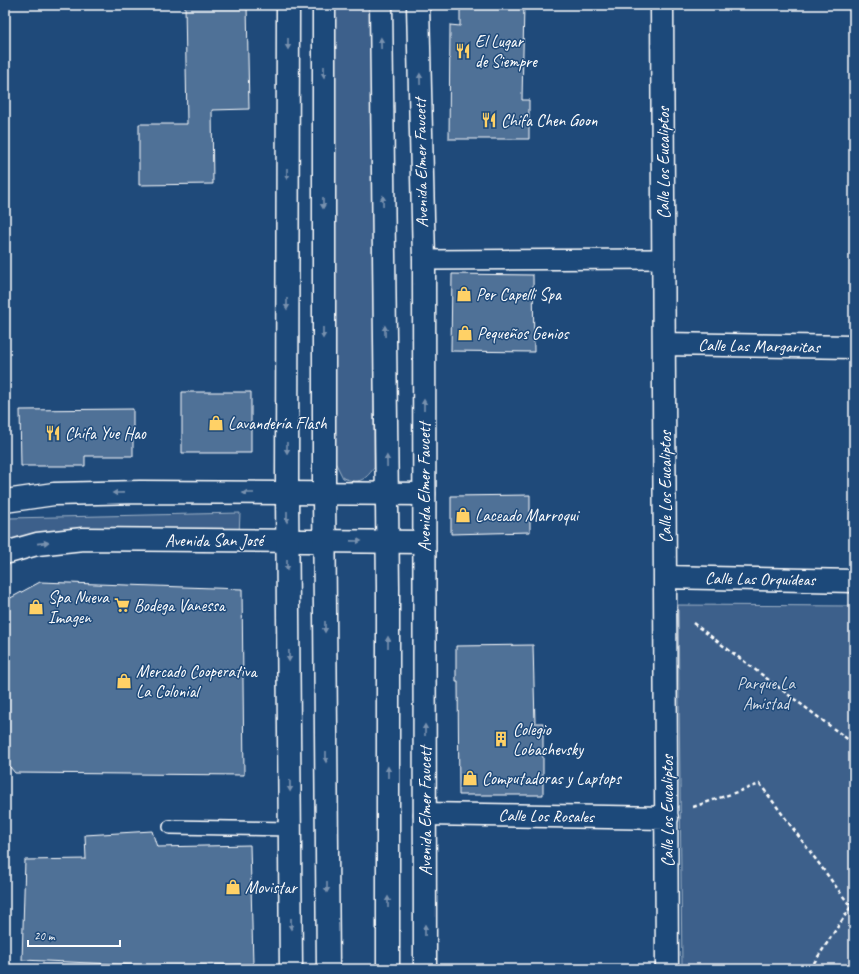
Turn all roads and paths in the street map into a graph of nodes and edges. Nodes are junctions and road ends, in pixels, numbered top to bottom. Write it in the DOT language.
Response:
graph roads {
  1 [pos="288,5"];
  2 [pos="324,5"];
  3 [pos="381,5"];
  4 [pos="418,5"];
  5 [pos="662,5"];
  6 [pos="663,259"];
  7 [pos="424,260"];
  8 [pos="664,344"];
  9 [pos="854,347"];
  10 [pos="287,493"];
  11 [pos="324,493"];
  12 [pos="387,494"];
  13 [pos="424,494"];
  14 [pos="5,501"];
  15 [pos="287,541"];
  16 [pos="324,541"];
  17 [pos="387,542"];
  18 [pos="424,542"];
  19 [pos="5,553"];
  20 [pos="665,578"];
  21 [pos="854,581"];
  22 [pos="666,602"];
  23 [pos="854,744"];
  24 [pos="425,814"];
  25 [pos="667,818"];
  26 [pos="170,827"];
  27 [pos="291,829"];
  28 [pos="854,902"];
  29 [pos="851,907"];
  30 [pos="291,969"];
  31 [pos="328,969"];
  32 [pos="388,969"];
  33 [pos="425,969"];
  34 [pos="667,969"];
  35 [pos="810,969"];
  1 -- 10 [label="main road, one-way"];
  2 -- 11 [label="main road, one-way"];
  12 -- 3 [label="main road, one-way"];
  7 -- 4 [label="main road, Avenida Elmer Faucett, one-way"];
  5 -- 6 [label="main road, Calle Los Eucaliptos"];
  6 -- 7 [label="street"];
  6 -- 8 [label="main road, Calle Los Eucaliptos"];
  13 -- 7 [label="main road, Avenida Elmer Faucett, one-way"];
  8 -- 9 [label="main road, Calle Las Margaritas"];
  8 -- 20 [label="main road, Calle Los Eucaliptos"];
  10 -- 11 [label="main road"];
  10 -- 14 [label="main road, one-way"];
  10 -- 15 [label="main road, one-way"];
  11 -- 12 [label="main road"];
  11 -- 16 [label="main road"];
  12 -- 13 [label="main road"];
  12 -- 17 [label="main road"];
  13 -- 18 [label="main road, Avenida Elmer Faucett"];
  15 -- 16 [label="main road, Avenida San José"];
  19 -- 15 [label="main road, Avenida San José, one-way"];
  15 -- 27 [label="main road, one-way"];
  16 -- 17 [label="main road, Avenida San José, one-way"];
  16 -- 31 [label="main road, one-way"];
  17 -- 18 [label="main road, Avenida San José"];
  32 -- 17 [label="main road, one-way"];
  24 -- 18 [label="main road, Avenida Elmer Faucett, one-way"];
  20 -- 21 [label="main road, Calle Las Orquídeas"];
  20 -- 22 [label="main road, Calle Los Eucaliptos"];
  22 -- 23 [label="path"];
  22 -- 25 [label="main road, Calle Los Eucaliptos"];
  24 -- 25 [label="main road, Calle Los Rosales"];
  33 -- 24 [label="main road, Avenida Elmer Faucett, one-way"];
  25 -- 29 [label="path"];
  25 -- 34 [label="main road, Calle Los Eucaliptos"];
  26 -- 27 [label="lane"];
  27 -- 30 [label="main road, one-way"];
  28 -- 29 [label="path"];
  29 -- 35 [label="path"];
}
